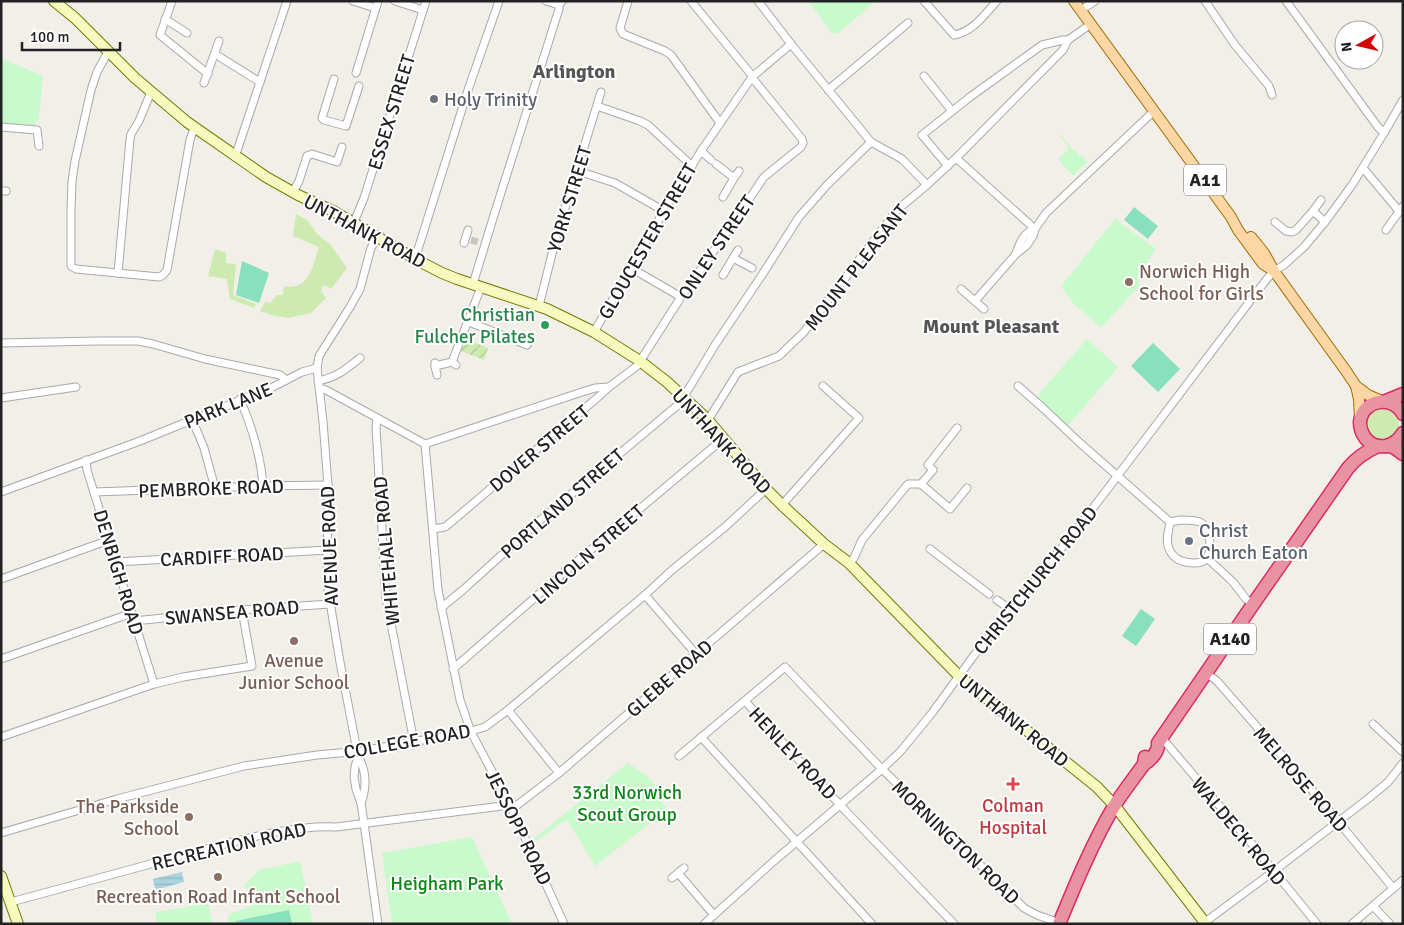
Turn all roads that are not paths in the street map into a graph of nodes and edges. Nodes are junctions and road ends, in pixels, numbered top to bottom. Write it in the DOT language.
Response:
graph roads {
  1 [pos="172,1"];
  2 [pos="286,1"];
  3 [pos="353,1"];
  4 [pos="396,1"];
  5 [pos="426,1"];
  6 [pos="499,1"];
  7 [pos="546,1"];
  8 [pos="628,1"];
  9 [pos="691,1"];
  10 [pos="758,1"];
  11 [pos="924,1"];
  12 [pos="998,1"];
  13 [pos="1095,1"];
  14 [pos="1205,1"];
  15 [pos="1286,1"];
  16 [pos="55,2"];
  17 [pos="560,3"];
  18 [pos="1077,4"];
  19 [pos="376,5"];
  20 [pos="424,10"];
  21 [pos="165,19"];
  22 [pos="908,23"];
  23 [pos="1091,24"];
  24 [pos="187,33"];
  25 [pos="1068,40"];
  26 [pos="219,41"];
  27 [pos="791,44"];
  28 [pos="108,52"];
  29 [pos="215,54"];
  30 [pos="356,73"];
  31 [pos="208,74"];
  32 [pos="924,76"];
  33 [pos="752,77"];
  34 [pos="334,79"];
  35 [pos="260,82"];
  36 [pos="204,83"];
  37 [pos="359,86"];
  38 [pos="828,90"];
  39 [pos="151,92"];
  40 [pos="601,92"];
  41 [pos="1272,95"];
  42 [pos="1403,100"];
  43 [pos="597,106"];
  44 [pos="952,111"];
  45 [pos="1154,111"];
  46 [pos="720,123"];
  47 [pos="1,127"];
  48 [pos="194,128"];
  49 [pos="1384,133"];
  50 [pos="871,142"];
  51 [pos="40,146"];
  52 [pos="342,147"];
  53 [pos="701,151"];
  54 [pos="235,156"];
  55 [pos="956,158"];
  56 [pos="692,166"];
  57 [pos="948,166"];
  58 [pos="1363,168"];
  59 [pos="578,172"];
  60 [pos="927,185"];
  61 [pos="293,192"];
  62 [pos="723,197"];
  63 [pos="1321,200"];
  64 [pos="1401,208"];
  65 [pos="664,211"];
  66 [pos="1313,211"];
  67 [pos="354,222"];
  68 [pos="1275,222"];
  69 [pos="1325,222"];
  70 [pos="1035,229"];
  71 [pos="468,230"];
  72 [pos="1386,230"];
  73 [pos="377,237"];
  74 [pos="467,240"];
  75 [pos="738,250"];
  76 [pos="733,258"];
  77 [pos="415,259"];
  78 [pos="631,268"];
  79 [pos="1274,271"];
  80 [pos="758,272"];
  81 [pos="118,273"];
  82 [pos="723,275"];
  83 [pos="477,286"];
  84 [pos="961,288"];
  85 [pos="681,297"];
  86 [pos="975,301"];
  87 [pos="539,306"];
  88 [pos="984,310"];
  89 [pos="469,322"];
  90 [pos="594,332"];
  91 [pos="530,339"];
  92 [pos="1,343"];
  93 [pos="360,358"];
  94 [pos="640,361"];
  95 [pos="317,368"];
  96 [pos="437,375"];
  97 [pos="286,380"];
  98 [pos="319,384"];
  99 [pos="823,386"];
  100 [pos="1018,386"];
  101 [pos="1356,386"];
  102 [pos="76,387"];
  103 [pos="609,387"];
  104 [pos="1403,394"];
  105 [pos="1,398"];
  106 [pos="684,398"];
  107 [pos="240,399"];
  108 [pos="1384,401"];
  109 [pos="1403,414"];
  110 [pos="377,418"];
  111 [pos="192,419"];
  112 [pos="708,420"];
  113 [pos="1360,423"];
  114 [pos="957,428"];
  115 [pos="1403,433"];
  116 [pos="723,439"];
  117 [pos="425,444"];
  118 [pos="1382,446"];
  119 [pos="1403,454"];
  120 [pos="86,460"];
  121 [pos="1353,462"];
  122 [pos="1118,475"];
  123 [pos="921,484"];
  124 [pos="328,485"];
  125 [pos="263,486"];
  126 [pos="215,488"];
  127 [pos="967,488"];
  128 [pos="766,489"];
  129 [pos="1,492"];
  130 [pos="94,492"];
  131 [pos="782,505"];
  132 [pos="1170,522"];
  133 [pos="433,529"];
  134 [pos="109,540"];
  135 [pos="824,544"];
  136 [pos="930,549"];
  137 [pos="328,550"];
  138 [pos="1207,558"];
  139 [pos="116,562"];
  140 [pos="849,563"];
  141 [pos="1,579"];
  142 [pos="989,594"];
  143 [pos="645,595"];
  144 [pos="997,600"];
  145 [pos="330,604"];
  146 [pos="1253,604"];
  147 [pos="441,608"];
  148 [pos="242,610"];
  149 [pos="1011,610"];
  150 [pos="132,614"];
  151 [pos="134,621"];
  152 [pos="696,654"];
  153 [pos="1,659"];
  154 [pos="453,669"];
  155 [pos="1206,673"];
  156 [pos="959,676"];
  157 [pos="154,684"];
  158 [pos="745,700"];
  159 [pos="508,710"];
  160 [pos="1373,724"];
  161 [pos="471,732"];
  162 [pos="1,737"];
  163 [pos="701,738"];
  164 [pos="1160,740"];
  165 [pos="414,742"];
  166 [pos="1403,752"];
  167 [pos="358,754"];
  168 [pos="679,756"];
  169 [pos="1403,763"];
  170 [pos="882,769"];
  171 [pos="559,773"];
  172 [pos="361,803"];
  173 [pos="840,804"];
  174 [pos="1115,806"];
  175 [pos="512,807"];
  176 [pos="1339,822"];
  177 [pos="364,823"];
  178 [pos="1,833"];
  179 [pos="797,841"];
  180 [pos="1274,872"];
  181 [pos="1,876"];
  182 [pos="672,878"];
  183 [pos="1403,880"];
  184 [pos="1393,888"];
  185 [pos="11,902"];
  186 [pos="1373,906"];
  187 [pos="714,915"];
  188 [pos="1206,923"];
  189 [pos="18,924"];
  190 [pos="378,924"];
  191 [pos="564,924"];
  192 [pos="704,924"];
  193 [pos="872,924"];
  194 [pos="954,924"];
  195 [pos="1059,924"];
  196 [pos="1317,924"];
  197 [pos="1352,924"];
  198 [pos="1390,924"];
  1 -- 21 [label="street"];
  2 -- 35 [label="street"];
  3 -- 19 [label="street"];
  4 -- 20 [label="street"];
  5 -- 20 [label="street, ESSEX STREET"];
  6 -- 77 [label="street"];
  7 -- 17 [label="street"];
  8 -- 46 [label="street"];
  9 -- 33 [label="street"];
  10 -- 27 [label="street"];
  11 -- 12 [label="street"];
  13 -- 18 [label="street"];
  14 -- 41 [label="street"];
  15 -- 49 [label="street"];
  16 -- 28 [label="street, UNTHANK ROAD"];
  17 -- 83 [label="street"];
  18 -- 23 [label="main road, A11"];
  19 -- 30 [label="street"];
  20 -- 67 [label="street, ESSEX STREET"];
  21 -- 24 [label="street"];
  21 -- 31 [label="street"];
  22 -- 38 [label="street"];
  23 -- 25 [label="street, MOUNT PLEASANT"];
  23 -- 45 [label="main road, A11"];
  25 -- 44 [label="street"];
  25 -- 55 [label="street, MOUNT PLEASANT"];
  26 -- 29 [label="street"];
  27 -- 33 [label="street, GLOUCESTER STREET"];
  27 -- 38 [label="street"];
  28 -- 39 [label="street, UNTHANK ROAD"];
  28 -- 81 [label="street"];
  29 -- 31 [label="street"];
  29 -- 35 [label="street"];
  31 -- 36 [label="street"];
  32 -- 44 [label="street"];
  33 -- 46 [label="street, GLOUCESTER STREET"];
  33 -- 85 [label="street, ONLEY STREET"];
  34 -- 37 [label="street"];
  35 -- 54 [label="street"];
  38 -- 50 [label="street"];
  39 -- 48 [label="street, UNTHANK ROAD"];
  39 -- 81 [label="street"];
  40 -- 43 [label="street, YORK STREET"];
  42 -- 49 [label="street, CHRISTCHURCH ROAD"];
  43 -- 56 [label="street"];
  43 -- 59 [label="street, YORK STREET"];
  44 -- 57 [label="street"];
  45 -- 70 [label="street"];
  45 -- 79 [label="main road, A11"];
  46 -- 53 [label="street, GLOUCESTER STREET"];
  47 -- 51 [label="street"];
  48 -- 54 [label="street, UNTHANK ROAD"];
  48 -- 81 [label="street"];
  49 -- 58 [label="street, CHRISTCHURCH ROAD"];
  50 -- 60 [label="street"];
  50 -- 80 [label="street, PORTLAND STREET"];
  52 -- 61 [label="street"];
  53 -- 56 [label="street, GLOUCESTER STREET"];
  53 -- 62 [label="street, GLOUCESTER STREET"];
  54 -- 61 [label="street, UNTHANK ROAD"];
  55 -- 57 [label="street, MOUNT PLEASANT"];
  55 -- 70 [label="street"];
  56 -- 65 [label="street, GLOUCESTER STREET"];
  57 -- 60 [label="street, MOUNT PLEASANT"];
  58 -- 64 [label="street"];
  58 -- 69 [label="street, CHRISTCHURCH ROAD"];
  59 -- 65 [label="street"];
  59 -- 87 [label="street, YORK STREET"];
  60 -- 112 [label="street, MOUNT PLEASANT"];
  61 -- 67 [label="street, UNTHANK ROAD"];
  63 -- 66 [label="street"];
  64 -- 72 [label="street"];
  65 -- 78 [label="street, GLOUCESTER STREET"];
  66 -- 68 [label="street"];
  66 -- 69 [label="street"];
  67 -- 73 [label="street, UNTHANK ROAD"];
  69 -- 79 [label="street, CHRISTCHURCH ROAD"];
  70 -- 86 [label="street"];
  71 -- 74 [label="street"];
  73 -- 77 [label="street, UNTHANK ROAD"];
  73 -- 95 [label="street"];
  75 -- 76 [label="street"];
  76 -- 80 [label="street"];
  76 -- 82 [label="street"];
  77 -- 83 [label="street, UNTHANK ROAD"];
  78 -- 85 [label="street"];
  78 -- 90 [label="street, GLOUCESTER STREET"];
  79 -- 101 [label="main road, A11"];
  79 -- 122 [label="street, CHRISTCHURCH ROAD"];
  80 -- 106 [label="street, PORTLAND STREET"];
  83 -- 87 [label="street, UNTHANK ROAD"];
  83 -- 89 [label="street"];
  84 -- 86 [label="street"];
  85 -- 94 [label="street, ONLEY STREET"];
  86 -- 88 [label="street"];
  87 -- 90 [label="street, UNTHANK ROAD"];
  89 -- 91 [label="street"];
  89 -- 96 [label="street"];
  90 -- 94 [label="street, UNTHANK ROAD"];
  92 -- 97 [label="street"];
  93 -- 98 [label="street"];
  94 -- 103 [label="street, DOVER STREET"];
  94 -- 106 [label="street, UNTHANK ROAD"];
  95 -- 97 [label="street, PARK LANE"];
  95 -- 98 [label="street, AVENUE ROAD"];
  97 -- 107 [label="street, PARK LANE"];
  98 -- 110 [label="street"];
  98 -- 124 [label="street, AVENUE ROAD"];
  99 -- 131 [label="street"];
  100 -- 122 [label="street"];
  101 -- 108 [label="main road, A11"];
  101 -- 113 [label="main road, A11"];
  102 -- 105 [label="street"];
  103 -- 117 [label="street"];
  103 -- 133 [label="street, DOVER STREET"];
  104 -- 108 [label="highway"];
  106 -- 112 [label="street, UNTHANK ROAD"];
  106 -- 147 [label="street, PORTLAND STREET"];
  107 -- 111 [label="street, PARK LANE"];
  107 -- 125 [label="street"];
  108 -- 109 [label="highway, A11"];
  108 -- 113 [label="highway"];
  110 -- 117 [label="street"];
  110 -- 165 [label="street, WHITEHALL ROAD"];
  111 -- 120 [label="street, PARK LANE"];
  111 -- 126 [label="street"];
  112 -- 116 [label="street, UNTHANK ROAD"];
  113 -- 118 [label="highway"];
  113 -- 121 [label="highway, A140"];
  114 -- 123 [label="street"];
  115 -- 118 [label="highway, A140"];
  116 -- 128 [label="street, UNTHANK ROAD"];
  116 -- 154 [label="street, LINCOLN STREET"];
  117 -- 133 [label="street, JESSOPP ROAD"];
  118 -- 119 [label="highway"];
  118 -- 121 [label="highway, A140"];
  120 -- 129 [label="street, PARK LANE"];
  120 -- 130 [label="street, DENBIGH ROAD"];
  121 -- 146 [label="highway, A140"];
  122 -- 132 [label="street"];
  122 -- 149 [label="street, CHRISTCHURCH ROAD"];
  123 -- 127 [label="street"];
  123 -- 140 [label="street"];
  124 -- 125 [label="street, PEMBROKE ROAD"];
  124 -- 137 [label="street, AVENUE ROAD"];
  125 -- 126 [label="street, PEMBROKE ROAD"];
  126 -- 130 [label="street, PEMBROKE ROAD"];
  128 -- 131 [label="street, UNTHANK ROAD"];
  128 -- 143 [label="street, COLLEGE ROAD"];
  130 -- 134 [label="street, DENBIGH ROAD"];
  131 -- 135 [label="street, UNTHANK ROAD"];
  132 -- 138 [label="street"];
  132 -- 138 [label="street"];
  133 -- 147 [label="street, JESSOPP ROAD"];
  134 -- 139 [label="street, DENBIGH ROAD"];
  134 -- 141 [label="street"];
  135 -- 140 [label="street, UNTHANK ROAD"];
  135 -- 152 [label="street, GLEBE ROAD"];
  136 -- 142 [label="street"];
  137 -- 139 [label="street, CARDIFF ROAD"];
  137 -- 145 [label="street, AVENUE ROAD"];
  138 -- 146 [label="street"];
  139 -- 150 [label="street, DENBIGH ROAD"];
  140 -- 156 [label="street, UNTHANK ROAD"];
  143 -- 152 [label="street"];
  143 -- 159 [label="street, COLLEGE ROAD"];
  144 -- 149 [label="street"];
  145 -- 148 [label="street, SWANSEA ROAD"];
  145 -- 167 [label="street, AVENUE ROAD"];
  146 -- 155 [label="highway, A140"];
  147 -- 154 [label="street, JESSOPP ROAD"];
  148 -- 151 [label="street, SWANSEA ROAD"];
  148 -- 157 [label="street"];
  149 -- 156 [label="street, CHRISTCHURCH ROAD"];
  150 -- 151 [label="street, DENBIGH ROAD"];
  150 -- 153 [label="street"];
  151 -- 157 [label="street, DENBIGH ROAD"];
  152 -- 171 [label="street, GLEBE ROAD"];
  154 -- 161 [label="street, JESSOPP ROAD"];
  155 -- 164 [label="highway, A140"];
  155 -- 176 [label="street, MELROSE ROAD"];
  156 -- 170 [label="street, CHRISTCHURCH ROAD"];
  156 -- 174 [label="street, UNTHANK ROAD"];
  157 -- 162 [label="street"];
  158 -- 163 [label="street"];
  158 -- 170 [label="street, MORNINGTON ROAD"];
  158 -- 173 [label="street, HENLEY ROAD"];
  159 -- 161 [label="street, COLLEGE ROAD"];
  159 -- 171 [label="street"];
  160 -- 166 [label="street"];
  161 -- 165 [label="street, COLLEGE ROAD"];
  161 -- 175 [label="street, JESSOPP ROAD"];
  163 -- 168 [label="street"];
  163 -- 179 [label="street"];
  164 -- 174 [label="highway, A140"];
  164 -- 180 [label="street, WALDECK ROAD"];
  165 -- 167 [label="street, COLLEGE ROAD"];
  167 -- 172 [label="street"];
  167 -- 172 [label="street"];
  167 -- 178 [label="street, COLLEGE ROAD"];
  169 -- 176 [label="street"];
  170 -- 173 [label="street, CHRISTCHURCH ROAD"];
  170 -- 195 [label="street, MORNINGTON ROAD"];
  171 -- 175 [label="street, GLEBE ROAD"];
  172 -- 177 [label="street"];
  173 -- 179 [label="street, CHRISTCHURCH ROAD"];
  173 -- 194 [label="street, HENLEY ROAD"];
  174 -- 188 [label="street, UNTHANK ROAD"];
  174 -- 195 [label="highway, A140"];
  175 -- 177 [label="street, RECREATION ROAD"];
  175 -- 191 [label="street, JESSOPP ROAD"];
  176 -- 180 [label="street"];
  176 -- 184 [label="street, MELROSE ROAD"];
  177 -- 185 [label="street, RECREATION ROAD"];
  177 -- 190 [label="street"];
  179 -- 187 [label="street, CHRISTCHURCH ROAD"];
  179 -- 193 [label="street"];
  180 -- 188 [label="street"];
  180 -- 196 [label="street, WALDECK ROAD"];
  181 -- 185 [label="street"];
  182 -- 187 [label="street"];
  183 -- 184 [label="street"];
  184 -- 186 [label="street"];
  185 -- 189 [label="street"];
  186 -- 197 [label="street"];
  186 -- 198 [label="street"];
  187 -- 192 [label="street, CHRISTCHURCH ROAD"];
}
